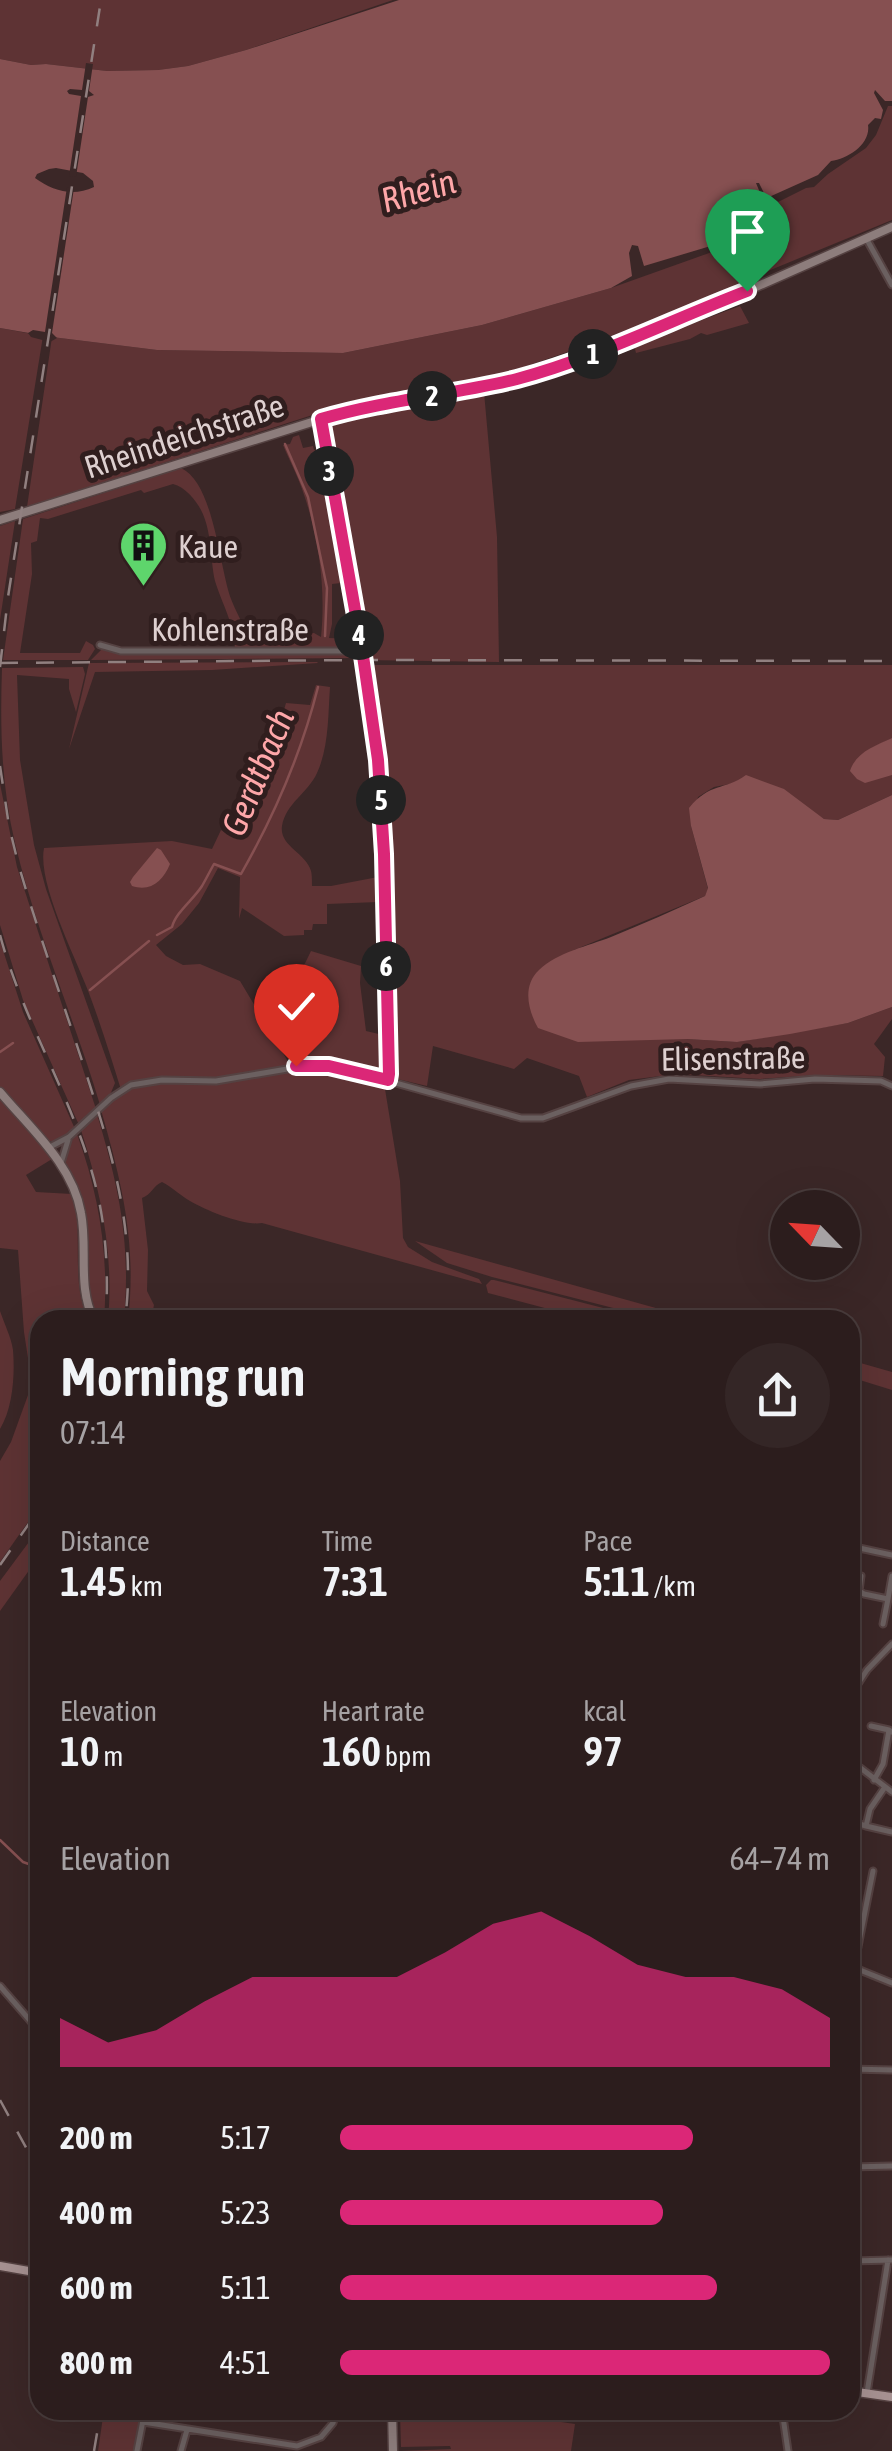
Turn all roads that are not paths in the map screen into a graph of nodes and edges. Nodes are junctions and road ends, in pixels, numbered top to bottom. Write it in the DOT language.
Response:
graph roads {
  1 [pos="892,227"];
  2 [pos="866,238"];
  3 [pos="892,285"];
  4 [pos="321,419"];
  5 [pos="0,520"];
  6 [pos="100,645"];
  7 [pos="362,649"];
  8 [pos="388,1080"];
  9 [pos="892,1086"];
  10 [pos="0,1092"];
  11 [pos="69,1137"];
  12 [pos="48,1148"];
  13 [pos="61,1166"];
  14 [pos="90,1310"];
  15 [pos="860,1548"];
  16 [pos="892,1554"];
  17 [pos="892,1576"];
  18 [pos="860,1590"];
  19 [pos="888,1598"];
  20 [pos="883,1624"];
  21 [pos="892,1644"];
  22 [pos="860,1680"];
  23 [pos="871,1726"];
  24 [pos="891,1731"];
  25 [pos="860,1768"];
  26 [pos="874,1780"];
  27 [pos="885,1787"];
  28 [pos="892,1792"];
  29 [pos="860,1824"];
  30 [pos="866,1826"];
  31 [pos="892,1832"];
  32 [pos="873,1871"];
  33 [pos="860,1930"];
  34 [pos="860,1970"];
  35 [pos="892,1983"];
  36 [pos="0,1986"];
  37 [pos="30,2020"];
  38 [pos="860,2069"];
  39 [pos="892,2070"];
  40 [pos="892,2166"];
  41 [pos="860,2167"];
  42 [pos="890,2260"];
  43 [pos="860,2261"];
  44 [pos="0,2266"];
  45 [pos="30,2271"];
  46 [pos="860,2393"];
  47 [pos="867,2394"];
  48 [pos="892,2397"];
  49 [pos="334,2420"];
  50 [pos="392,2420"];
  51 [pos="783,2420"];
  52 [pos="142,2422"];
  53 [pos="187,2430"];
  54 [pos="138,2451"];
  55 [pos="182,2451"];
  56 [pos="393,2451"];
  57 [pos="788,2451"];
  1 -- 2 [label="main road, Rheindeichstraße"];
  2 -- 3 [label="street"];
  2 -- 4 [label="main road, Rheindeichstraße"];
  4 -- 5 [label="main road, Rheindeichstraße"];
  4 -- 7 [label="street, Kohlenstraße"];
  6 -- 7 [label="street, Kohlenstraße"];
  7 -- 8 [label="street, Kohlenstraße"];
  8 -- 9 [label="street, Elisenstraße"];
  8 -- 11 [label="street, Elisenstraße"];
  10 -- 12 [label="main road"];
  11 -- 12 [label="street, Elisenstraße"];
  11 -- 13 [label="street"];
  12 -- 13 [label="main road"];
  13 -- 14 [label="main road"];
  15 -- 16 [label="street"];
  17 -- 19 [label="street"];
  18 -- 19 [label="street"];
  19 -- 20 [label="street"];
  21 -- 22 [label="street"];
  23 -- 24 [label="street"];
  24 -- 26 [label="street"];
  25 -- 26 [label="street"];
  26 -- 27 [label="street"];
  27 -- 28 [label="street"];
  27 -- 30 [label="street"];
  29 -- 30 [label="street"];
  30 -- 31 [label="street"];
  32 -- 33 [label="street"];
  34 -- 35 [label="street"];
  36 -- 37 [label="street"];
  38 -- 39 [label="street"];
  40 -- 41 [label="street"];
  42 -- 43 [label="street"];
  42 -- 47 [label="street"];
  44 -- 45 [label="main road"];
  46 -- 47 [label="main road"];
  47 -- 48 [label="main road"];
  49 -- 53 [label="street"];
  50 -- 56 [label="main road"];
  51 -- 57 [label="street"];
  52 -- 53 [label="street"];
  52 -- 54 [label="street"];
  53 -- 55 [label="street"];
}
